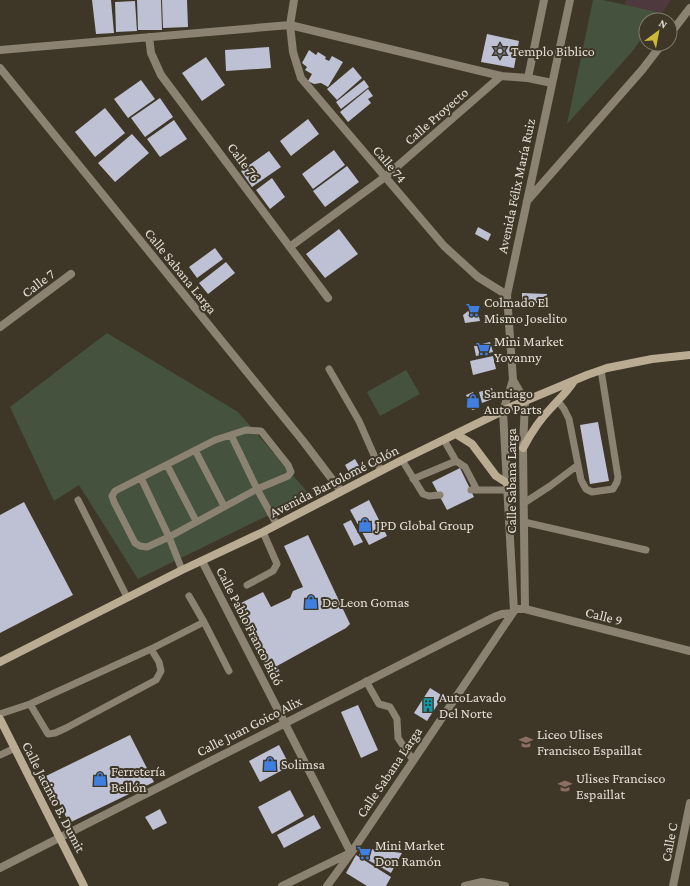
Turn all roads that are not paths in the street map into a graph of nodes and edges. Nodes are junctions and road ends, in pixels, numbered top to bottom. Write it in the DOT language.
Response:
graph roads {
  1 [pos="294,0"];
  2 [pos="544,0"];
  3 [pos="570,0"];
  4 [pos="690,8"];
  5 [pos="678,24"];
  6 [pos="290,26"];
  7 [pos="149,38"];
  8 [pos="0,50"];
  9 [pos="656,52"];
  10 [pos="0,68"];
  11 [pos="501,76"];
  12 [pos="528,78"];
  13 [pos="552,83"];
  14 [pos="385,177"];
  15 [pos="526,202"];
  16 [pos="291,246"];
  17 [pos="71,274"];
  18 [pos="506,295"];
  19 [pos="328,298"];
  20 [pos="0,327"];
  21 [pos="690,355"];
  22 [pos="329,368"];
  23 [pos="601,370"];
  24 [pos="513,380"];
  25 [pos="574,380"];
  26 [pos="524,401"];
  27 [pos="557,402"];
  28 [pos="503,411"];
  29 [pos="456,434"];
  30 [pos="231,435"];
  31 [pos="444,440"];
  32 [pos="524,448"];
  33 [pos="195,450"];
  34 [pos="402,460"];
  35 [pos="456,461"];
  36 [pos="167,465"];
  37 [pos="578,465"];
  38 [pos="381,471"];
  39 [pos="140,478"];
  40 [pos="413,479"];
  41 [pos="507,487"];
  42 [pos="257,489"];
  43 [pos="341,491"];
  44 [pos="440,496"];
  45 [pos="78,500"];
  46 [pos="524,502"];
  47 [pos="224,506"];
  48 [pos="196,522"];
  49 [pos="524,522"];
  50 [pos="277,524"];
  51 [pos="263,532"];
  52 [pos="169,537"];
  53 [pos="646,550"];
  54 [pos="202,561"];
  55 [pos="182,570"];
  56 [pos="247,585"];
  57 [pos="189,596"];
  58 [pos="127,598"];
  59 [pos="525,609"];
  60 [pos="513,612"];
  61 [pos="204,622"];
  62 [pos="151,648"];
  63 [pos="690,651"];
  64 [pos="0,662"];
  65 [pos="229,671"];
  66 [pos="366,682"];
  67 [pos="30,704"];
  68 [pos="0,714"];
  69 [pos="0,719"];
  70 [pos="285,722"];
  71 [pos="15,748"];
  72 [pos="0,755"];
  73 [pos="413,760"];
  74 [pos="690,804"];
  75 [pos="60,837"];
  76 [pos="351,852"];
  77 [pos="0,868"];
  78 [pos="84,886"];
  79 [pos="282,886"];
  80 [pos="327,886"];
  81 [pos="465,886"];
  82 [pos="505,886"];
  83 [pos="673,886"];
  1 -- 6 [label="street, Calle 74"];
  2 -- 12 [label="street"];
  3 -- 13 [label="street, Avenida Félix María Ruiz"];
  4 -- 5 [label="street"];
  6 -- 7 [label="street"];
  6 -- 11 [label="street"];
  6 -- 14 [label="street, Calle 74"];
  7 -- 8 [label="street"];
  7 -- 16 [label="street, Calle 76"];
  9 -- 15 [label="street"];
  10 -- 43 [label="street, Calle Sabana Larga"];
  11 -- 12 [label="street"];
  11 -- 14 [label="street, Calle Proyecto"];
  12 -- 13 [label="street"];
  13 -- 15 [label="street, Avenida Félix María Ruiz"];
  14 -- 16 [label="street, Calle Proyecto"];
  14 -- 18 [label="street, Calle 74"];
  15 -- 18 [label="street, Avenida Félix María Ruiz"];
  16 -- 19 [label="street, Calle 76"];
  17 -- 20 [label="street, Calle 7"];
  18 -- 24 [label="street, Avenida Félix María Ruiz"];
  21 -- 23 [label="main road, Avenida Bartolomé Colón"];
  22 -- 38 [label="lane"];
  23 -- 25 [label="main road, Avenida Bartolomé Colón"];
  23 -- 37 [label="lane"];
  24 -- 26 [label="street, Avenida Félix María Ruiz"];
  24 -- 28 [label="street, Avenida Félix María Ruiz"];
  25 -- 26 [label="main road, Avenida Bartolomé Colón"];
  25 -- 27 [label="main road"];
  26 -- 28 [label="main road, Avenida Bartolomé Colón"];
  26 -- 32 [label="street, Calle Sabana Larga"];
  27 -- 32 [label="main road"];
  27 -- 37 [label="lane"];
  28 -- 29 [label="main road, Avenida Bartolomé Colón"];
  28 -- 41 [label="street, Calle Sabana Larga"];
  29 -- 31 [label="main road, Avenida Bartolomé Colón"];
  29 -- 41 [label="main road"];
  30 -- 33 [label="lane"];
  30 -- 42 [label="lane"];
  30 -- 42 [label="lane"];
  31 -- 34 [label="main road, Avenida Bartolomé Colón"];
  31 -- 35 [label="lane"];
  32 -- 46 [label="street, Calle Sabana Larga"];
  33 -- 36 [label="lane"];
  33 -- 47 [label="lane"];
  34 -- 38 [label="main road, Avenida Bartolomé Colón"];
  34 -- 40 [label="lane"];
  35 -- 40 [label="lane"];
  35 -- 41 [label="lane"];
  36 -- 39 [label="lane"];
  36 -- 48 [label="lane"];
  37 -- 46 [label="lane"];
  38 -- 43 [label="main road, Avenida Bartolomé Colón"];
  39 -- 52 [label="lane"];
  39 -- 52 [label="lane"];
  40 -- 44 [label="lane"];
  41 -- 60 [label="street, Calle Sabana Larga"];
  42 -- 47 [label="lane"];
  42 -- 50 [label="lane"];
  43 -- 50 [label="main road, Avenida Bartolomé Colón"];
  45 -- 58 [label="lane"];
  46 -- 49 [label="street, Calle Sabana Larga"];
  47 -- 48 [label="lane"];
  48 -- 52 [label="lane"];
  49 -- 53 [label="lane"];
  49 -- 59 [label="street, Calle Sabana Larga"];
  50 -- 51 [label="main road, Avenida Bartolomé Colón"];
  51 -- 54 [label="main road, Avenida Bartolomé Colón"];
  51 -- 56 [label="lane"];
  52 -- 55 [label="lane"];
  54 -- 55 [label="main road, Avenida Bartolomé Colón"];
  54 -- 70 [label="street, Calle Pablo Franco Bidó"];
  55 -- 58 [label="main road, Avenida Bartolomé Colón"];
  57 -- 61 [label="lane"];
  58 -- 64 [label="main road, Avenida Bartolomé Colón"];
  59 -- 60 [label="street, Calle 9"];
  59 -- 63 [label="street, Calle 9"];
  60 -- 66 [label="street, Calle Juan Goico Alix"];
  60 -- 73 [label="street, Calle Sabana Larga"];
  61 -- 62 [label="lane"];
  61 -- 65 [label="lane"];
  62 -- 67 [label="lane"];
  62 -- 67 [label="lane"];
  66 -- 70 [label="street, Calle Juan Goico Alix"];
  66 -- 73 [label="lane"];
  67 -- 68 [label="lane"];
  69 -- 71 [label="main road, Calle Jacinto B. Dumit"];
  70 -- 75 [label="street, Calle Juan Goico Alix"];
  70 -- 76 [label="street, Calle Pablo Franco Bidó"];
  71 -- 72 [label="lane"];
  71 -- 75 [label="main road, Calle Jacinto B. Dumit"];
  73 -- 76 [label="street, Calle Sabana Larga"];
  74 -- 83 [label="street, Calle C"];
  75 -- 77 [label="street, Calle Juan Goico Alix"];
  75 -- 78 [label="main road, Calle Jacinto B. Dumit"];
  76 -- 79 [label="street"];
  76 -- 80 [label="street, Calle Sabana Larga"];
  81 -- 82 [label="street"];
}
